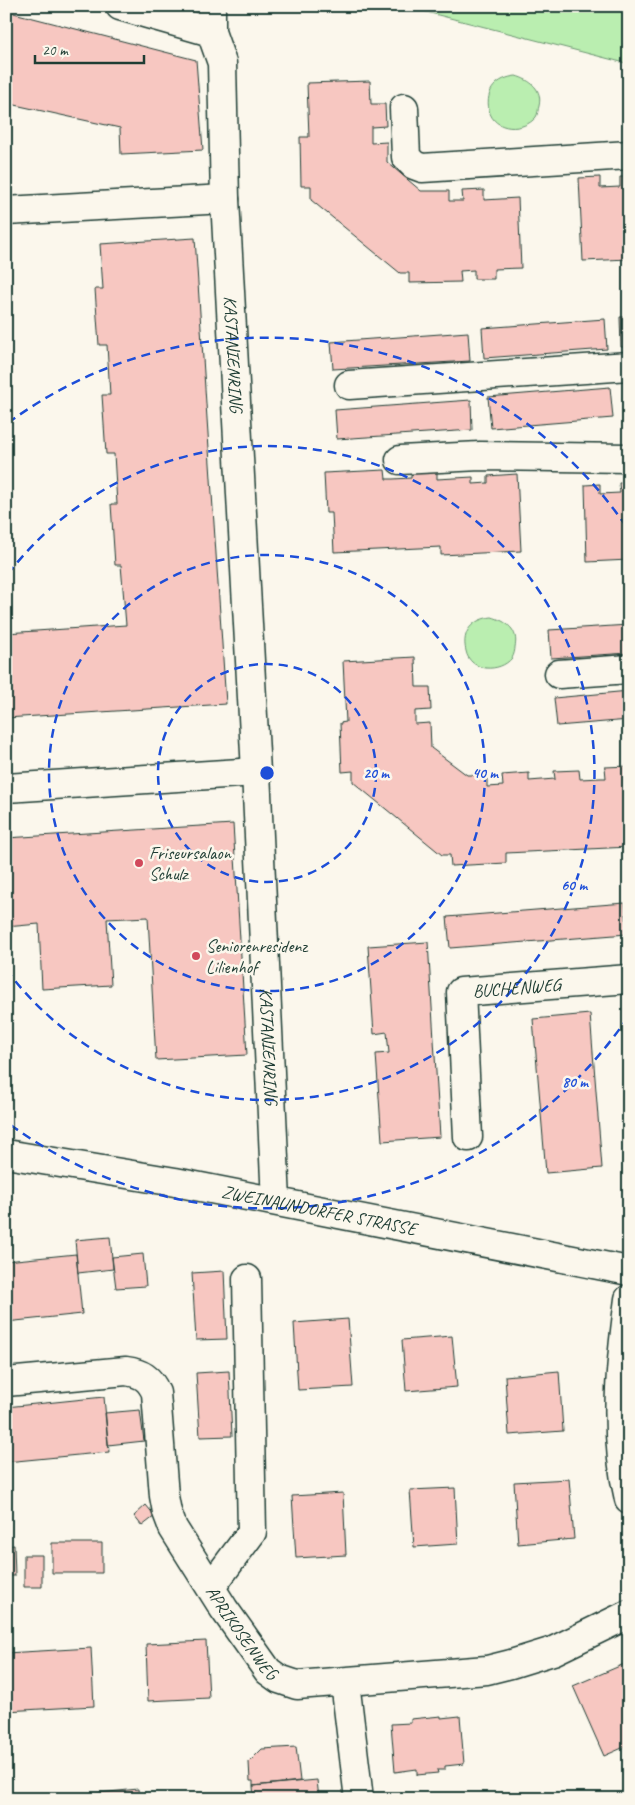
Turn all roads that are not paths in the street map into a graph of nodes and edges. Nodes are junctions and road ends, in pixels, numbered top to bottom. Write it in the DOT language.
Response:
graph roads {
  1 [pos="120,6"];
  2 [pos="211,19"];
  3 [pos="404,108"];
  4 [pos="629,155"];
  5 [pos="225,199"];
  6 [pos="6,211"];
  7 [pos="629,366"];
  8 [pos="349,385"];
  9 [pos="629,458"];
  10 [pos="400,460"];
  11 [pos="629,669"];
  12 [pos="559,674"];
  13 [pos="256,772"];
  14 [pos="6,788"];
  15 [pos="629,979"];
  16 [pos="468,1137"];
  17 [pos="6,1154"];
  18 [pos="276,1201"];
  19 [pos="629,1271"];
  20 [pos="247,1279"];
  21 [pos="629,1299"];
  22 [pos="6,1382"];
  23 [pos="629,1499"];
  24 [pos="211,1587"];
  25 [pos="629,1614"];
  26 [pos="345,1682"];
  27 [pos="359,1799"];
  1 -- 2 [label="street, KASTANIENRING"];
  2 -- 5 [label="street, KASTANIENRING"];
  3 -- 4 [label="street"];
  5 -- 6 [label="street"];
  5 -- 13 [label="street, KASTANIENRING"];
  7 -- 8 [label="street"];
  9 -- 10 [label="street"];
  11 -- 12 [label="street"];
  13 -- 14 [label="street"];
  13 -- 18 [label="street, KASTANIENRING"];
  15 -- 16 [label="street, BUCHENWEG"];
  17 -- 18 [label="street, ZWEINAUNDORFER STRASSE"];
  18 -- 19 [label="street, ZWEINAUNDORFER STRASSE"];
  20 -- 24 [label="street"];
  21 -- 23 [label="street"];
  22 -- 24 [label="street, APRIKOSENWEG"];
  24 -- 26 [label="street, APRIKOSENWEG"];
  25 -- 26 [label="street, APRIKOSENWEG"];
  26 -- 27 [label="street"];
}
